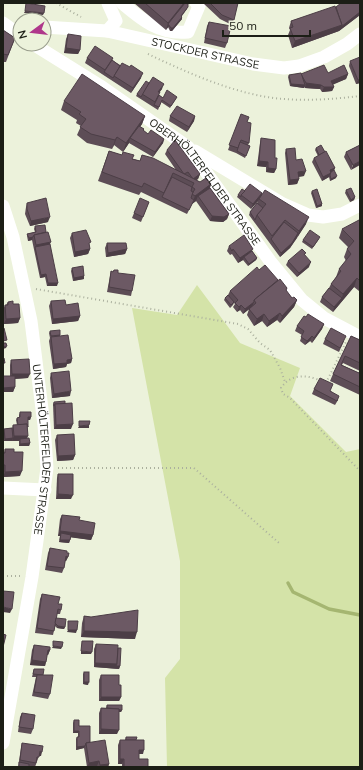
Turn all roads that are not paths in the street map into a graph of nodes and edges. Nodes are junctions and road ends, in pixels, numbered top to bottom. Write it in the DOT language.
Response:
graph roads {
  1 [pos="108,3"];
  2 [pos="122,3"];
  3 [pos="196,3"];
  4 [pos="3,23"];
  5 [pos="52,28"];
  6 [pos="12,29"];
  7 [pos="107,31"];
  8 [pos="360,34"];
  9 [pos="46,52"];
  10 [pos="188,147"];
  11 [pos="360,205"];
  12 [pos="3,206"];
  13 [pos="355,335"];
  14 [pos="3,488"];
  15 [pos="45,490"];
  16 [pos="6,710"];
  17 [pos="3,743"];
  1 -- 7 [label="street"];
  2 -- 3 [label="street"];
  4 -- 6 [label="street"];
  5 -- 7 [label="street, STOCKDER STRASSE"];
  7 -- 8 [label="street, STOCKDER STRASSE"];
  9 -- 10 [label="street, OBERHÖLTERFELDER STRASSE"];
  10 -- 11 [label="street"];
  10 -- 13 [label="street, OBERHÖLTERFELDER STRASSE"];
  12 -- 15 [label="street, UNTERHÖLTERFELDER STRASSE"];
  14 -- 15 [label="street"];
  15 -- 16 [label="street, UNTERHÖLTERFELDER STRASSE"];
  16 -- 17 [label="street, UNTERHÖLTERFELDER STRASSE"];
}
